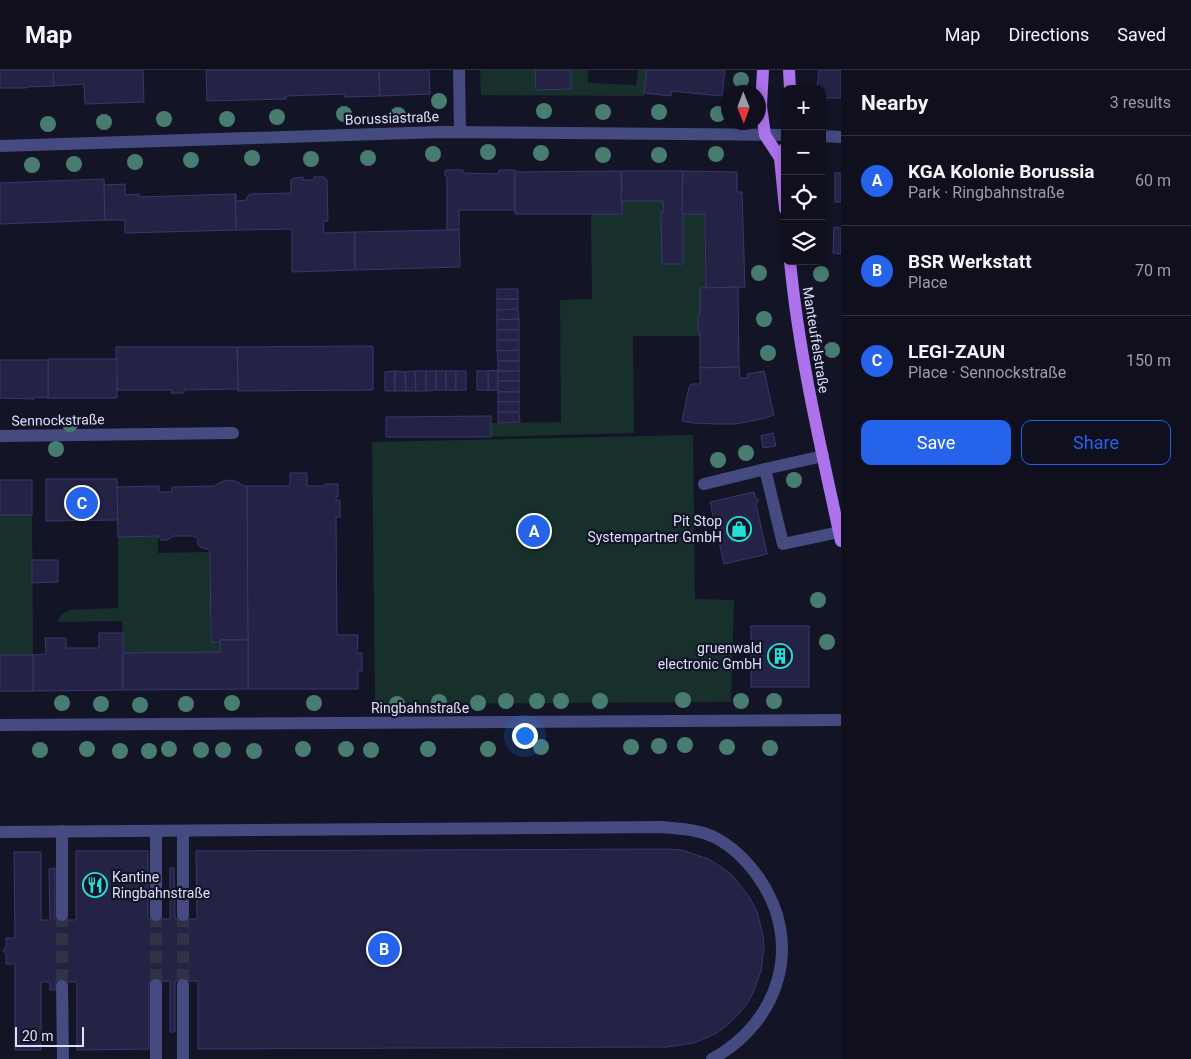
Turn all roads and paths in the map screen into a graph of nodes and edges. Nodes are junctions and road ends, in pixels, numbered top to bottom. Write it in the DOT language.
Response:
graph roads {
  1 [pos="459,70"];
  2 [pos="763,70"];
  3 [pos="789,70"];
  4 [pos="790,85"];
  5 [pos="460,132"];
  6 [pos="764,135"];
  7 [pos="781,135"];
  8 [pos="826,136"];
  9 [pos="841,137"];
  10 [pos="0,146"];
  11 [pos="781,152"];
  12 [pos="790,265"];
  13 [pos="234,433"];
  14 [pos="0,436"];
  15 [pos="823,456"];
  16 [pos="765,469"];
  17 [pos="704,484"];
  18 [pos="840,536"];
  19 [pos="841,720"];
  20 [pos="0,725"];
  21 [pos="62,831"];
  22 [pos="156,831"];
  23 [pos="183,831"];
  24 [pos="0,832"];
  25 [pos="62,915"];
  26 [pos="156,915"];
  27 [pos="183,915"];
  28 [pos="156,985"];
  29 [pos="62,986"];
  30 [pos="183,986"];
  31 [pos="63,1059"];
  32 [pos="156,1059"];
  33 [pos="183,1059"];
  34 [pos="712,1059"];
  1 -- 5 [label="street"];
  2 -- 6 [label="main road"];
  3 -- 4 [label="main road"];
  5 -- 6 [label="street, Borussiastraße"];
  5 -- 10 [label="street, Borussiastraße"];
  6 -- 7 [label="street, Borussiastraße"];
  6 -- 11 [label="main road"];
  8 -- 9 [label="street"];
  12 -- 15 [label="main road, Manteuffelstraße"];
  13 -- 14 [label="street, Sennockstraße"];
  15 -- 16 [label="street"];
  15 -- 18 [label="main road, Manteuffelstraße"];
  16 -- 17 [label="street"];
  16 -- 18 [label="street"];
  19 -- 20 [label="street, Ringbahnstraße"];
  21 -- 22 [label="street"];
  21 -- 24 [label="street"];
  21 -- 25 [label="street"];
  22 -- 23 [label="street"];
  22 -- 26 [label="street"];
  23 -- 27 [label="street"];
  23 -- 34 [label="street"];
  28 -- 32 [label="street"];
  29 -- 31 [label="street"];
  30 -- 33 [label="street"];
}
